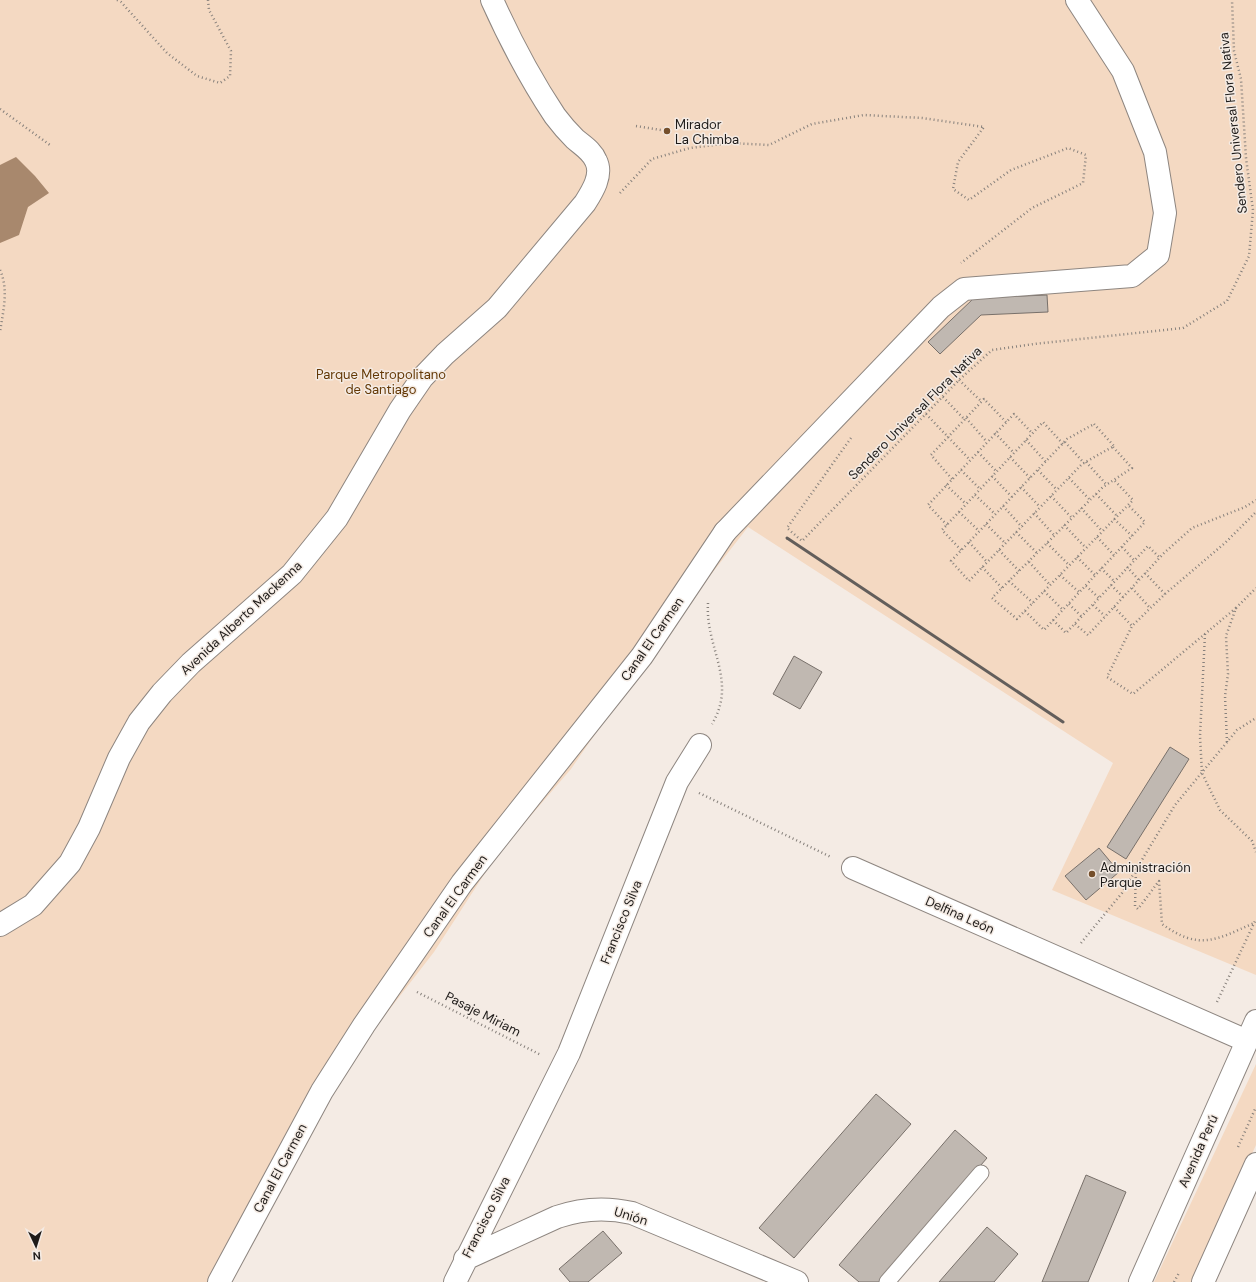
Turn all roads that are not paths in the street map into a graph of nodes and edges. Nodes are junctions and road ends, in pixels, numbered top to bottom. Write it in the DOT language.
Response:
graph roads {
  1 [pos="492,0"];
  2 [pos="1077,0"];
  3 [pos="700,745"];
  4 [pos="852,868"];
  5 [pos="0,924"];
  6 [pos="1256,1021"];
  7 [pos="1247,1041"];
  8 [pos="1256,1164"];
  9 [pos="981,1173"];
  10 [pos="465,1259"];
  11 [pos="219,1282"];
  12 [pos="455,1282"];
  13 [pos="796,1282"];
  14 [pos="887,1282"];
  15 [pos="1140,1282"];
  16 [pos="1203,1282"];
  1 -- 5 [label="street, Avenida Alberto Mackenna"];
  2 -- 11 [label="street, Canal El Carmen"];
  3 -- 10 [label="street, Francisco Silva"];
  4 -- 7 [label="street, Delfina León"];
  6 -- 7 [label="street, Avenida Perú"];
  7 -- 15 [label="street, Avenida Perú"];
  8 -- 16 [label="street"];
  9 -- 14 [label="lane"];
  10 -- 12 [label="street, Francisco Silva"];
  10 -- 13 [label="street, Unión"];
}
